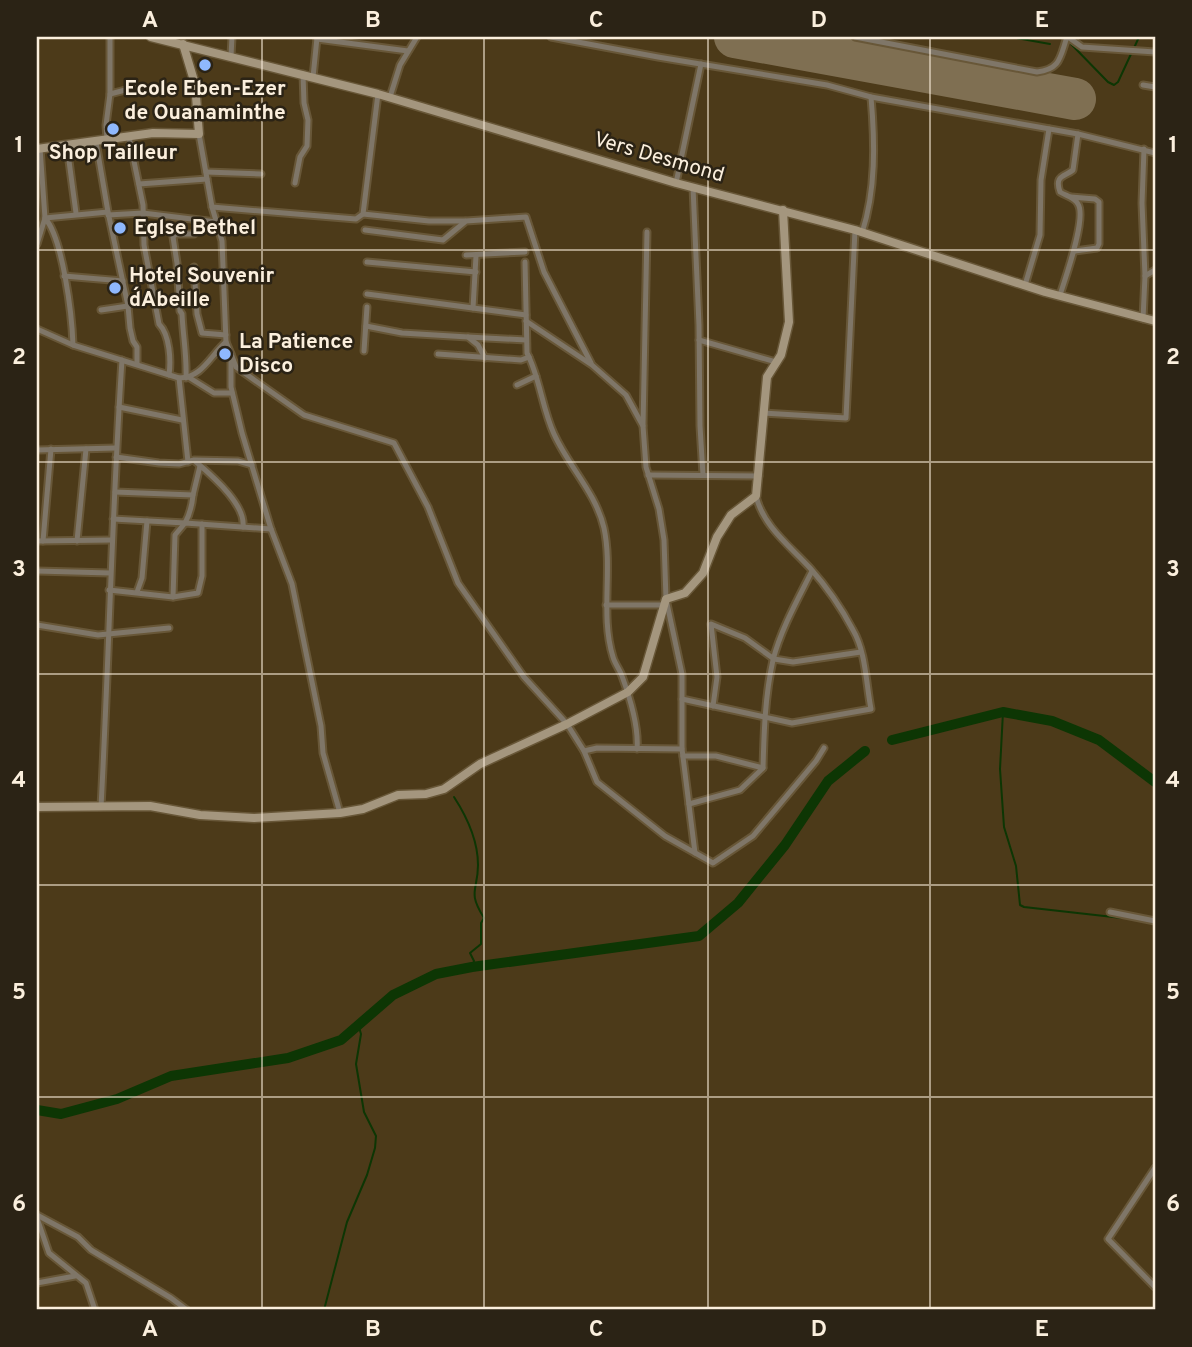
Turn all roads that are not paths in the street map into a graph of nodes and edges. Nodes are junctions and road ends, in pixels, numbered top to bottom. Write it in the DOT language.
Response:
graph roads {
  1 [pos="110,37"];
  2 [pos="151,37"];
  3 [pos="232,37"];
  4 [pos="417,37"];
  5 [pos="551,37"];
  6 [pos="855,37"];
  7 [pos="1068,37"];
  8 [pos="317,38"];
  9 [pos="876,39"];
  10 [pos="183,44"];
  11 [pos="408,51"];
  12 [pos="1155,52"];
  13 [pos="231,55"];
  14 [pos="701,64"];
  15 [pos="303,74"];
  16 [pos="313,77"];
  17 [pos="1143,85"];
  18 [pos="1155,87"];
  19 [pos="133,88"];
  20 [pos="110,94"];
  21 [pos="378,94"];
  22 [pos="390,97"];
  23 [pos="871,97"];
  24 [pos="1049,129"];
  25 [pos="199,134"];
  26 [pos="1078,134"];
  27 [pos="129,137"];
  28 [pos="107,141"];
  29 [pos="96,142"];
  30 [pos="67,146"];
  31 [pos="38,148"];
  32 [pos="1144,149"];
  33 [pos="1155,153"];
  34 [pos="206,172"];
  35 [pos="261,174"];
  36 [pos="207,179"];
  37 [pos="295,183"];
  38 [pos="676,183"];
  39 [pos="139,184"];
  40 [pos="693,187"];
  41 [pos="1071,197"];
  42 [pos="212,206"];
  43 [pos="783,210"];
  44 [pos="108,213"];
  45 [pos="142,213"];
  46 [pos="76,214"];
  47 [pos="363,214"];
  48 [pos="45,218"];
  49 [pos="205,221"];
  50 [pos="466,221"];
  51 [pos="216,222"];
  52 [pos="365,230"];
  53 [pos="646,232"];
  54 [pos="858,232"];
  55 [pos="37,244"];
  56 [pos="1075,251"];
  57 [pos="525,252"];
  58 [pos="466,256"];
  59 [pos="476,256"];
  60 [pos="367,262"];
  61 [pos="525,262"];
  62 [pos="194,267"];
  63 [pos="1155,270"];
  64 [pos="476,272"];
  65 [pos="64,276"];
  66 [pos="1145,276"];
  67 [pos="123,281"];
  68 [pos="1026,285"];
  69 [pos="367,294"];
  70 [pos="1060,295"];
  71 [pos="128,306"];
  72 [pos="367,307"];
  73 [pos="473,308"];
  74 [pos="101,310"];
  75 [pos="182,314"];
  76 [pos="197,314"];
  77 [pos="526,318"];
  78 [pos="1143,319"];
  79 [pos="1155,321"];
  80 [pos="366,326"];
  81 [pos="37,329"];
  82 [pos="468,337"];
  83 [pos="226,338"];
  84 [pos="526,340"];
  85 [pos="699,340"];
  86 [pos="73,345"];
  87 [pos="364,351"];
  88 [pos="231,354"];
  89 [pos="438,354"];
  90 [pos="485,358"];
  91 [pos="529,358"];
  92 [pos="122,360"];
  93 [pos="776,362"];
  94 [pos="137,363"];
  95 [pos="592,365"];
  96 [pos="169,375"];
  97 [pos="536,376"];
  98 [pos="185,378"];
  99 [pos="517,385"];
  100 [pos="232,393"];
  101 [pos="119,407"];
  102 [pos="763,413"];
  103 [pos="183,420"];
  104 [pos="643,426"];
  105 [pos="116,448"];
  106 [pos="51,449"];
  107 [pos="86,449"];
  108 [pos="37,450"];
  109 [pos="116,457"];
  110 [pos="191,461"];
  111 [pos="252,465"];
  112 [pos="200,466"];
  113 [pos="648,475"];
  114 [pos="703,475"];
  115 [pos="759,475"];
  116 [pos="115,492"];
  117 [pos="193,495"];
  118 [pos="756,496"];
  119 [pos="113,519"];
  120 [pos="147,521"];
  121 [pos="185,523"];
  122 [pos="202,524"];
  123 [pos="243,527"];
  124 [pos="271,528"];
  125 [pos="112,540"];
  126 [pos="40,541"];
  127 [pos="78,541"];
  128 [pos="37,571"];
  129 [pos="812,571"];
  130 [pos="110,573"];
  131 [pos="109,590"];
  132 [pos="137,592"];
  133 [pos="173,597"];
  134 [pos="665,602"];
  135 [pos="606,605"];
  136 [pos="37,625"];
  137 [pos="169,628"];
  138 [pos="109,632"];
  139 [pos="861,652"];
  140 [pos="774,659"];
  141 [pos="628,692"];
  142 [pos="682,699"];
  143 [pos="713,706"];
  144 [pos="765,718"];
  145 [pos="567,724"];
  146 [pos="824,748"];
  147 [pos="682,749"];
  148 [pos="637,750"];
  149 [pos="584,751"];
  150 [pos="683,756"];
  151 [pos="763,768"];
  152 [pos="689,804"];
  153 [pos="37,807"];
  154 [pos="101,807"];
  155 [pos="340,813"];
  156 [pos="695,853"];
  157 [pos="1110,912"];
  158 [pos="1155,920"];
  159 [pos="1155,1168"];
  160 [pos="37,1216"];
  161 [pos="75,1276"];
  162 [pos="37,1283"];
  163 [pos="1155,1287"];
  164 [pos="95,1310"];
  165 [pos="187,1310"];
  1 -- 20 [label="street"];
  2 -- 10 [label="street, Vers Desmond"];
  3 -- 13 [label="street"];
  4 -- 11 [label="street"];
  5 -- 14 [label="street"];
  6 -- 9 [label="street"];
  7 -- 9 [label="street"];
  7 -- 12 [label="street"];
  8 -- 11 [label="street"];
  8 -- 16 [label="street"];
  10 -- 13 [label="street, Vers Desmond"];
  10 -- 25 [label="street"];
  11 -- 22 [label="street"];
  13 -- 15 [label="street, Vers Desmond"];
  14 -- 23 [label="street"];
  14 -- 38 [label="street"];
  15 -- 16 [label="street, Vers Desmond"];
  15 -- 37 [label="street"];
  16 -- 21 [label="street, Vers Desmond"];
  17 -- 18 [label="street"];
  19 -- 20 [label="street"];
  20 -- 28 [label="street"];
  21 -- 22 [label="street, Vers Desmond"];
  21 -- 47 [label="street"];
  22 -- 38 [label="street, Vers Desmond"];
  23 -- 24 [label="street"];
  23 -- 54 [label="street"];
  24 -- 26 [label="street"];
  24 -- 68 [label="street"];
  25 -- 27 [label="street"];
  25 -- 34 [label="street"];
  26 -- 32 [label="street"];
  26 -- 41 [label="street"];
  27 -- 28 [label="street"];
  27 -- 39 [label="street"];
  28 -- 29 [label="street"];
  29 -- 30 [label="street"];
  29 -- 44 [label="street"];
  30 -- 31 [label="street"];
  30 -- 46 [label="street"];
  31 -- 48 [label="street"];
  32 -- 33 [label="street"];
  32 -- 66 [label="street"];
  34 -- 35 [label="street"];
  34 -- 36 [label="street"];
  36 -- 39 [label="street"];
  36 -- 42 [label="street"];
  38 -- 40 [label="street, Vers Desmond"];
  39 -- 45 [label="street"];
  40 -- 43 [label="street, Vers Desmond"];
  40 -- 85 [label="street"];
  41 -- 56 [label="street"];
  41 -- 56 [label="street"];
  42 -- 47 [label="street"];
  42 -- 51 [label="street"];
  43 -- 54 [label="street, Vers Desmond"];
  43 -- 93 [label="street"];
  44 -- 45 [label="street"];
  44 -- 46 [label="street"];
  44 -- 67 [label="street"];
  45 -- 49 [label="street"];
  45 -- 96 [label="street"];
  46 -- 48 [label="street"];
  47 -- 50 [label="street"];
  48 -- 55 [label="street"];
  48 -- 65 [label="street"];
  49 -- 51 [label="street"];
  49 -- 75 [label="street"];
  50 -- 52 [label="street"];
  50 -- 95 [label="street"];
  51 -- 83 [label="street"];
  53 -- 104 [label="street"];
  54 -- 68 [label="street, Vers Desmond"];
  54 -- 102 [label="street"];
  56 -- 70 [label="street"];
  57 -- 59 [label="street"];
  58 -- 59 [label="street"];
  59 -- 64 [label="street"];
  60 -- 64 [label="street"];
  61 -- 77 [label="street"];
  62 -- 76 [label="street"];
  63 -- 66 [label="street"];
  64 -- 73 [label="street"];
  65 -- 67 [label="street"];
  65 -- 86 [label="street"];
  66 -- 78 [label="street"];
  67 -- 71 [label="street"];
  68 -- 70 [label="street, Vers Desmond"];
  69 -- 73 [label="street"];
  70 -- 78 [label="street, Vers Desmond"];
  71 -- 74 [label="street"];
  71 -- 94 [label="street"];
  72 -- 80 [label="street"];
  73 -- 77 [label="street"];
  75 -- 76 [label="street"];
  75 -- 98 [label="street"];
  76 -- 83 [label="street"];
  77 -- 84 [label="street"];
  77 -- 95 [label="street"];
  78 -- 79 [label="street, Vers Desmond"];
  80 -- 82 [label="street"];
  80 -- 87 [label="street"];
  81 -- 86 [label="street"];
  82 -- 84 [label="street"];
  82 -- 90 [label="street"];
  83 -- 88 [label="street"];
  83 -- 98 [label="street"];
  84 -- 91 [label="street"];
  85 -- 93 [label="street"];
  85 -- 114 [label="street"];
  86 -- 92 [label="street"];
  88 -- 100 [label="street"];
  88 -- 145 [label="street"];
  89 -- 90 [label="street"];
  90 -- 91 [label="street"];
  91 -- 97 [label="street"];
  92 -- 94 [label="street"];
  92 -- 101 [label="street"];
  93 -- 102 [label="street"];
  94 -- 96 [label="street"];
  95 -- 104 [label="street"];
  96 -- 98 [label="street"];
  97 -- 99 [label="street"];
  97 -- 135 [label="street"];
  98 -- 100 [label="street"];
  98 -- 103 [label="street"];
  100 -- 111 [label="street"];
  101 -- 103 [label="street"];
  101 -- 105 [label="street"];
  102 -- 115 [label="street"];
  103 -- 110 [label="street"];
  104 -- 113 [label="street"];
  105 -- 107 [label="street"];
  105 -- 109 [label="street"];
  106 -- 107 [label="street"];
  106 -- 108 [label="street"];
  106 -- 126 [label="street"];
  107 -- 127 [label="street"];
  109 -- 110 [label="street"];
  109 -- 116 [label="street"];
  110 -- 111 [label="street"];
  110 -- 112 [label="street"];
  111 -- 124 [label="street"];
  112 -- 117 [label="street"];
  112 -- 123 [label="street"];
  113 -- 114 [label="street"];
  113 -- 134 [label="street"];
  114 -- 115 [label="street"];
  115 -- 118 [label="street"];
  116 -- 117 [label="street"];
  116 -- 119 [label="street"];
  117 -- 121 [label="street"];
  118 -- 129 [label="street"];
  118 -- 134 [label="street"];
  119 -- 120 [label="street"];
  119 -- 125 [label="street"];
  120 -- 121 [label="street"];
  120 -- 132 [label="street"];
  121 -- 122 [label="street"];
  121 -- 133 [label="street"];
  122 -- 123 [label="street"];
  122 -- 133 [label="street"];
  123 -- 124 [label="street"];
  124 -- 155 [label="street"];
  125 -- 127 [label="street"];
  125 -- 130 [label="street"];
  126 -- 127 [label="street"];
  128 -- 130 [label="street"];
  129 -- 139 [label="street"];
  129 -- 140 [label="street"];
  130 -- 131 [label="street"];
  131 -- 132 [label="street"];
  131 -- 138 [label="street"];
  132 -- 133 [label="street"];
  134 -- 135 [label="street"];
  134 -- 141 [label="street"];
  134 -- 142 [label="street"];
  135 -- 141 [label="street"];
  136 -- 138 [label="street"];
  137 -- 138 [label="street"];
  138 -- 154 [label="street"];
  139 -- 140 [label="street"];
  139 -- 144 [label="street"];
  140 -- 143 [label="street"];
  140 -- 144 [label="street"];
  141 -- 145 [label="street"];
  141 -- 148 [label="street"];
  142 -- 143 [label="street"];
  142 -- 147 [label="street"];
  143 -- 144 [label="street"];
  144 -- 151 [label="street"];
  145 -- 149 [label="street"];
  145 -- 155 [label="street"];
  146 -- 156 [label="street"];
  147 -- 148 [label="street"];
  147 -- 150 [label="street"];
  148 -- 149 [label="street"];
  149 -- 156 [label="street"];
  150 -- 151 [label="street"];
  150 -- 152 [label="street"];
  151 -- 152 [label="street"];
  152 -- 156 [label="street"];
  153 -- 154 [label="street"];
  154 -- 155 [label="street"];
  157 -- 158 [label="street"];
  159 -- 163 [label="street"];
  160 -- 161 [label="street"];
  160 -- 165 [label="street"];
  161 -- 162 [label="street"];
  161 -- 164 [label="street"];
}
